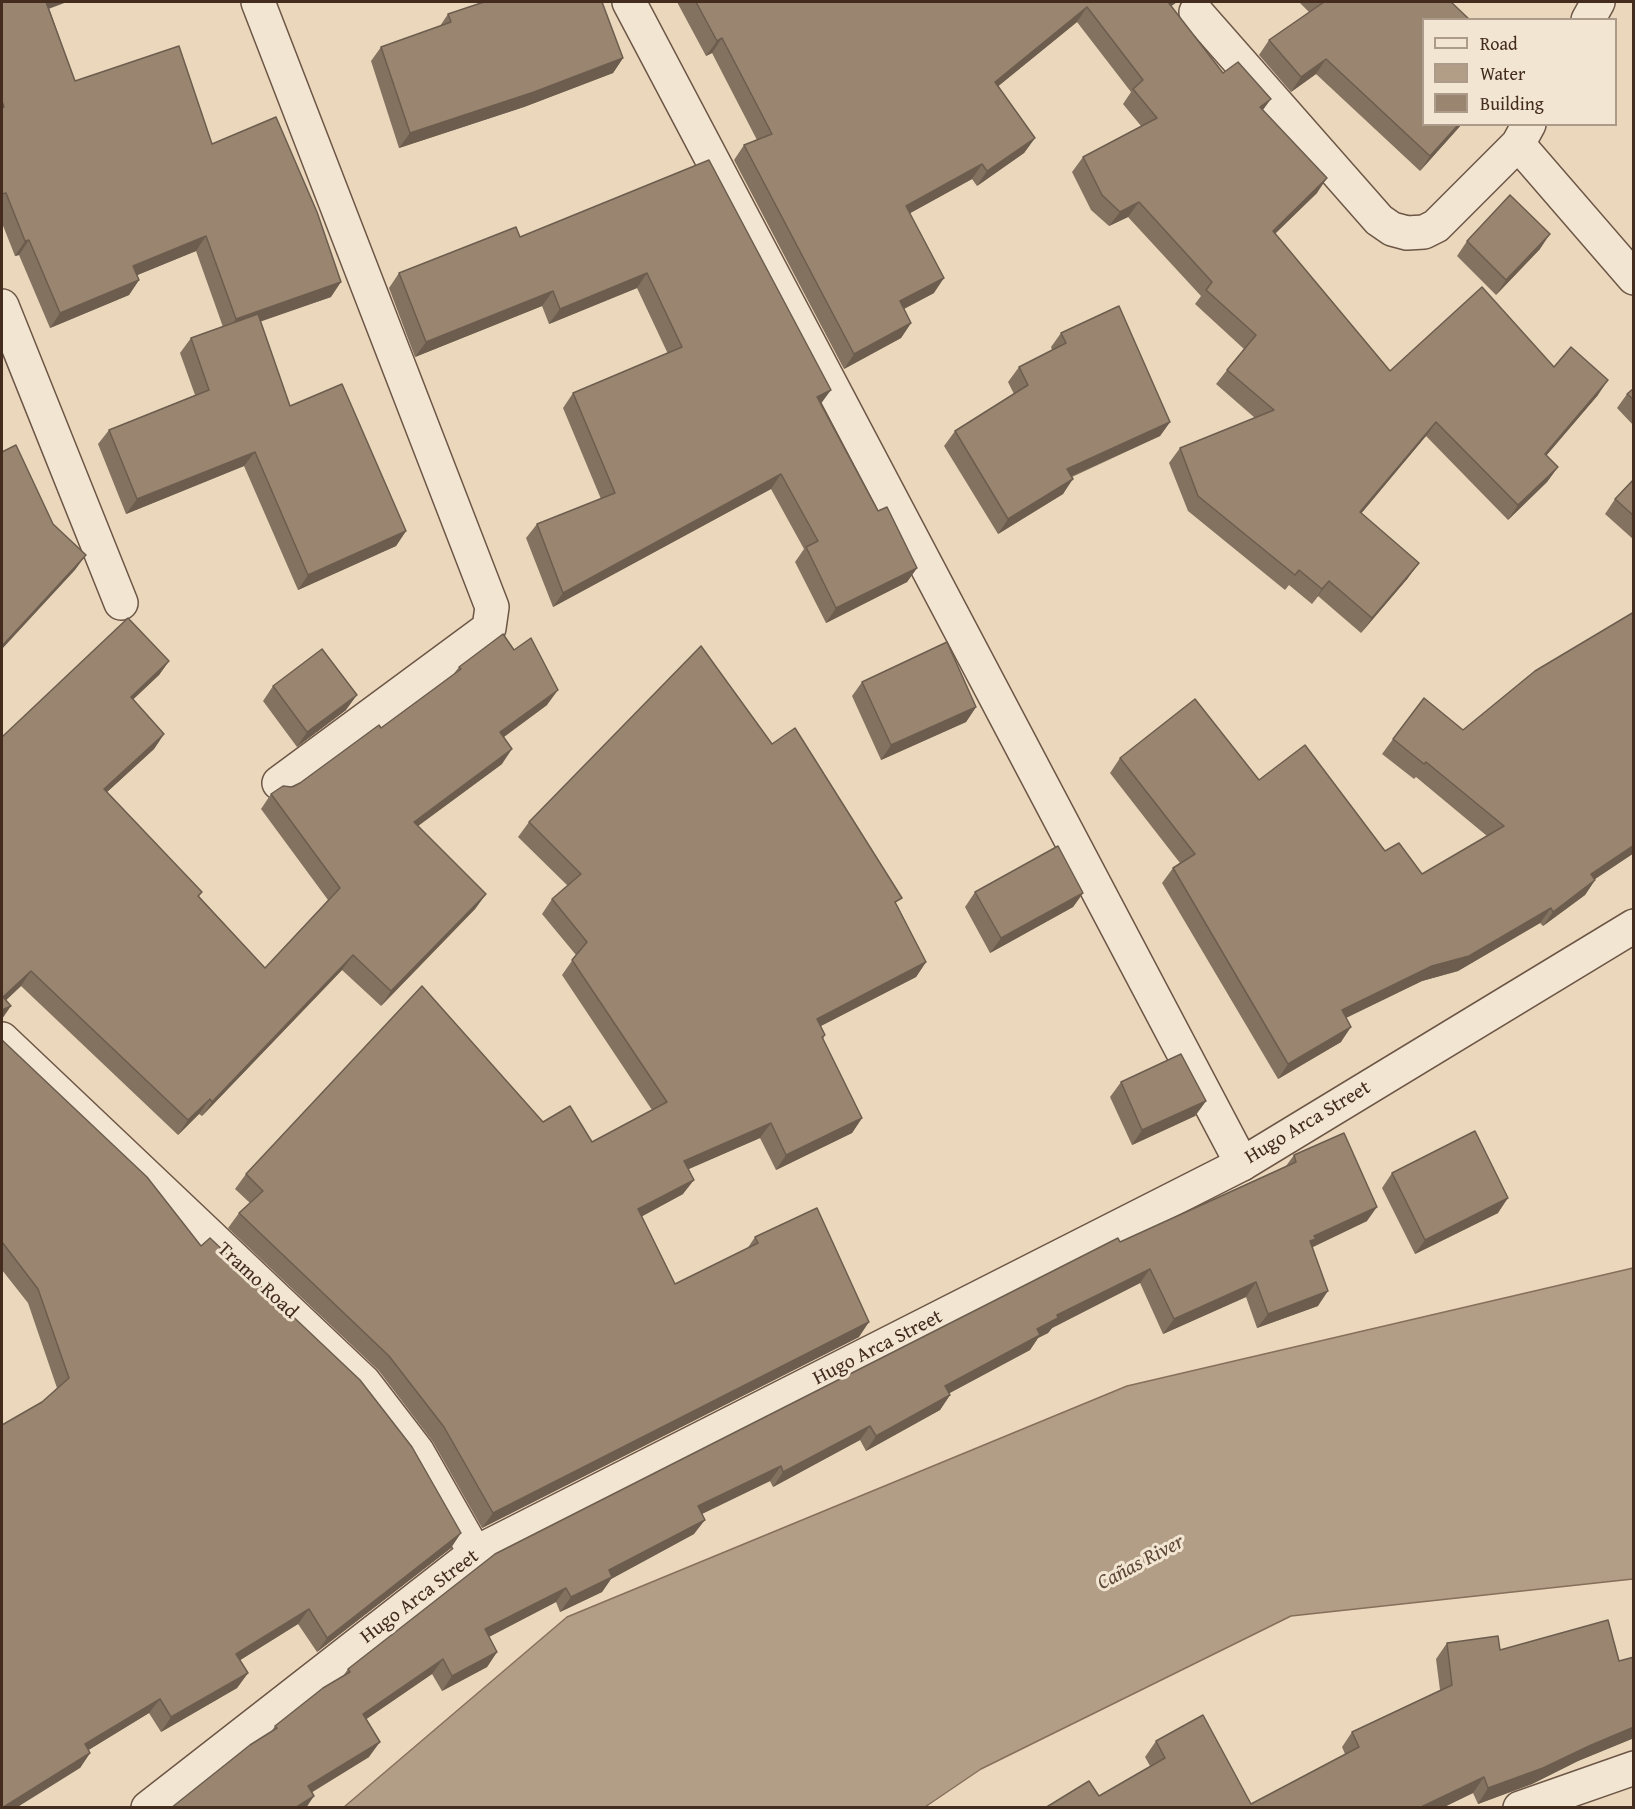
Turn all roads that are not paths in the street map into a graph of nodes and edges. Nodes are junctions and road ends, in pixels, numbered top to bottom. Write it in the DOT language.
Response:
graph roads {
  1 [pos="258,2"];
  2 [pos="629,2"];
  3 [pos="1598,2"];
  4 [pos="1196,12"];
  5 [pos="1589,18"];
  6 [pos="1524,134"];
  7 [pos="1634,278"];
  8 [pos="2,306"];
  9 [pos="121,603"];
  10 [pos="279,783"];
  11 [pos="1634,926"];
  12 [pos="2,1039"];
  13 [pos="1242,1164"];
  14 [pos="475,1553"];
  15 [pos="1634,1768"];
  16 [pos="148,1808"];
  17 [pos="1520,1808"];
  1 -- 10 [label="street"];
  2 -- 13 [label="street"];
  3 -- 5 [label="street"];
  4 -- 6 [label="street"];
  6 -- 7 [label="street"];
  8 -- 9 [label="street"];
  11 -- 13 [label="street, Hugo Arca Street"];
  12 -- 14 [label="street, Tramo Road"];
  13 -- 14 [label="street, Hugo Arca Street"];
  14 -- 16 [label="street, Hugo Arca Street"];
  15 -- 17 [label="street"];
}
